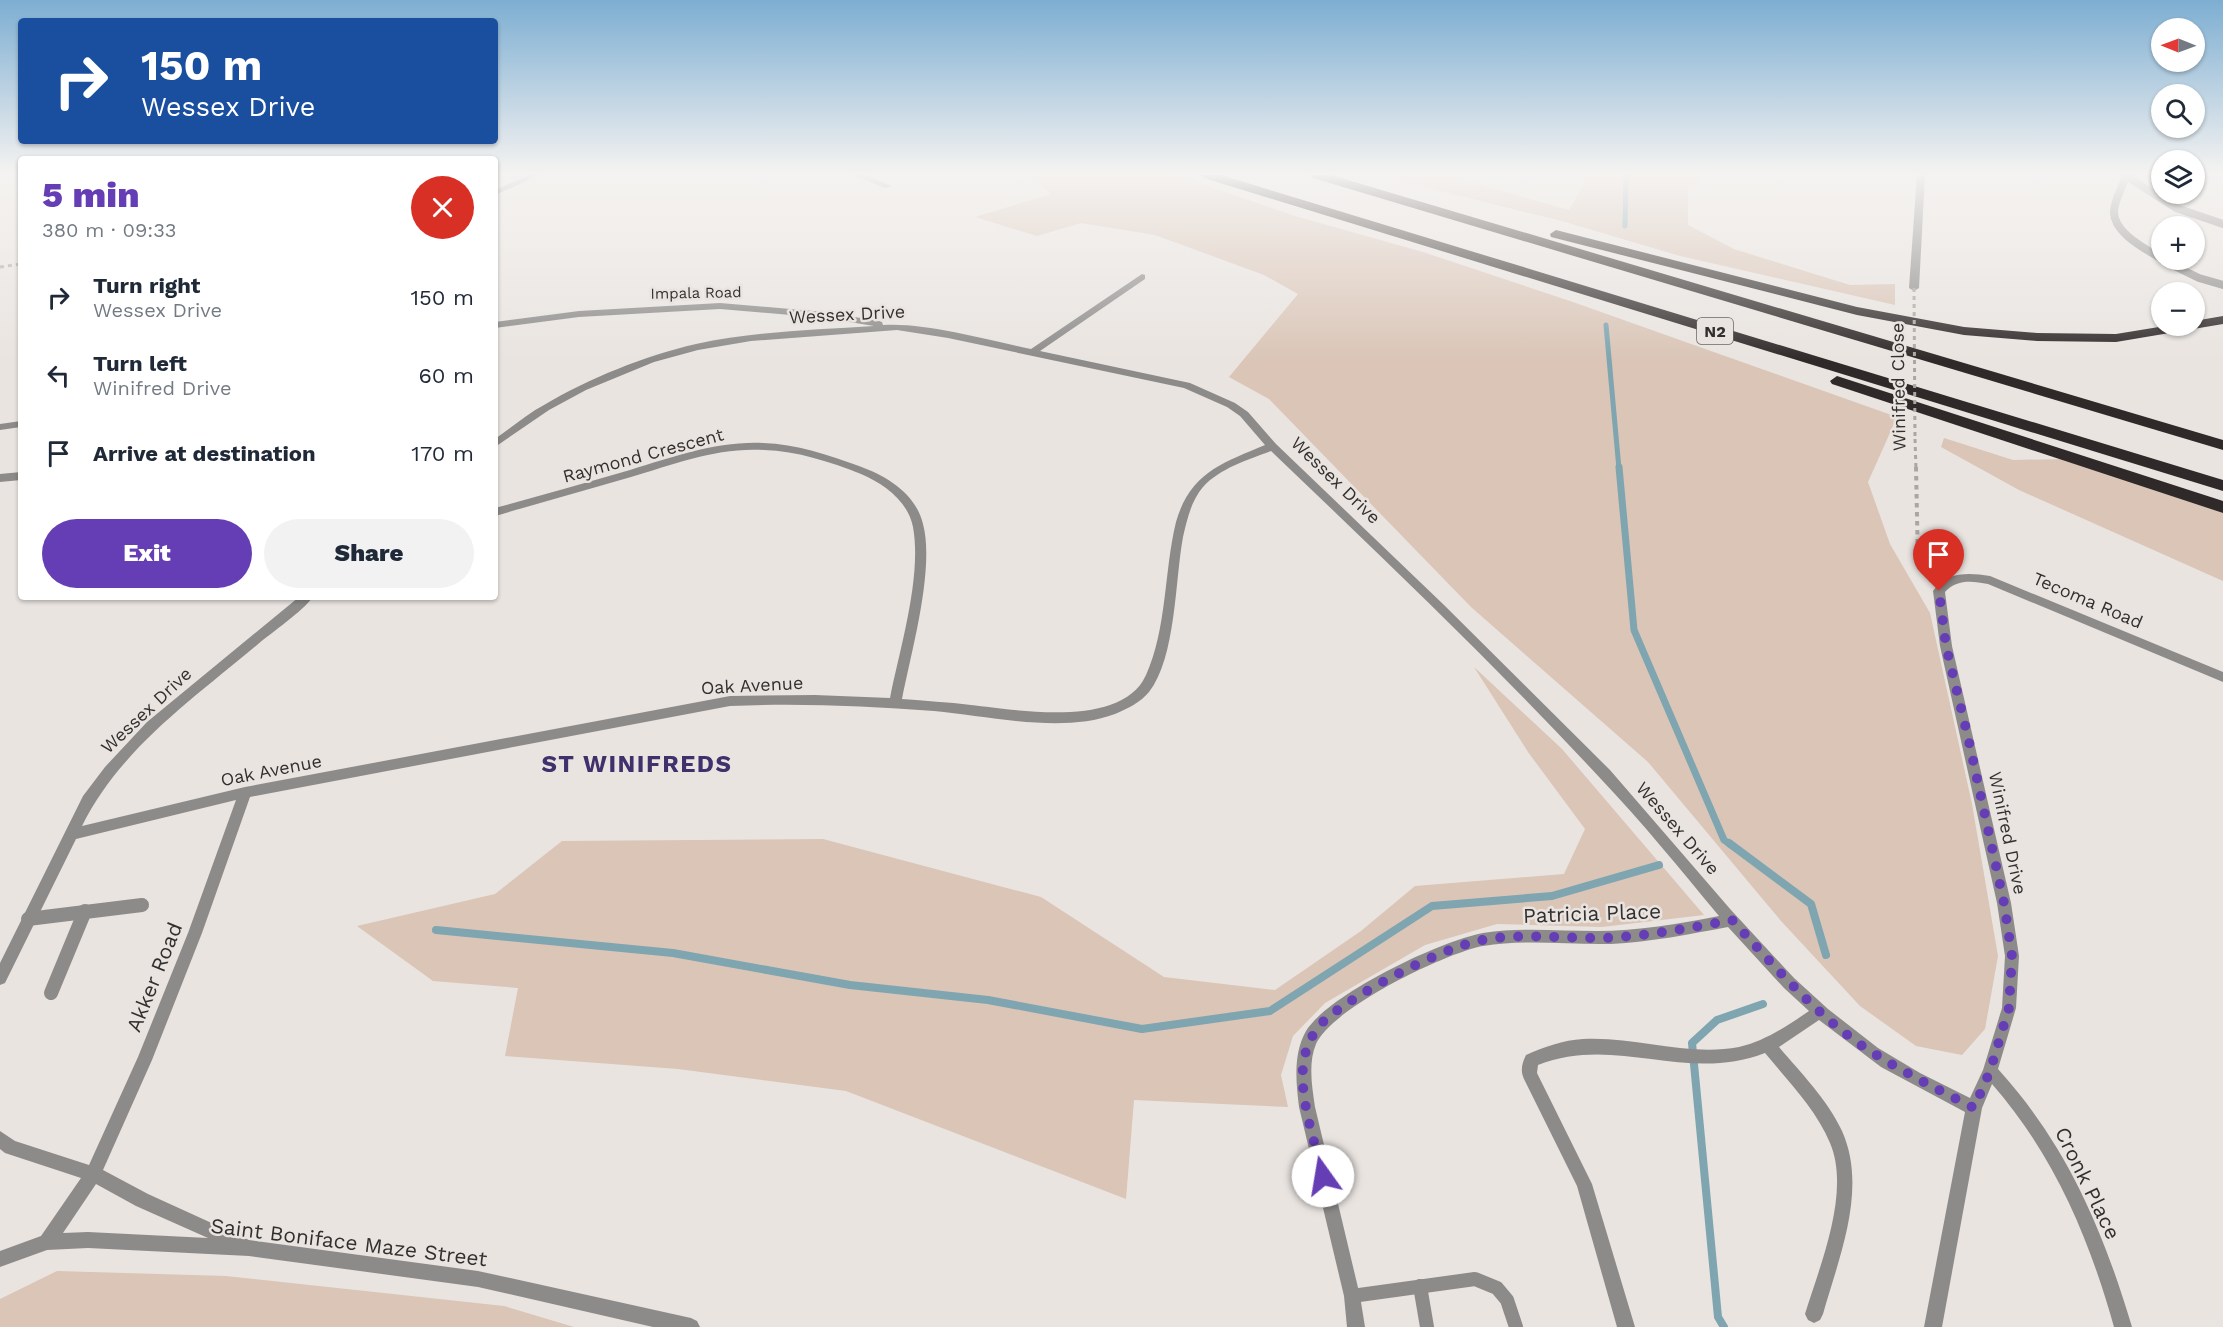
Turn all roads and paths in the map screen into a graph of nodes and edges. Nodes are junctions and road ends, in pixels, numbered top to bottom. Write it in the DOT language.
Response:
graph roads {
  1 [pos="1393,237"];
  2 [pos="1408,237"];
  3 [pos="1525,237"];
  4 [pos="1571,237"];
  5 [pos="1917,237"];
  6 [pos="2131,237"];
  7 [pos="2151,252"];
  8 [pos="18,264"];
  9 [pos="0,267"];
  10 [pos="2183,270"];
  11 [pos="1142,277"];
  12 [pos="2223,285"];
  13 [pos="1914,288"];
  14 [pos="2223,320"];
  15 [pos="498,325"];
  16 [pos="897,327"];
  17 [pos="1033,352"];
  18 [pos="18,424"];
  19 [pos="0,427"];
  20 [pos="498,442"];
  21 [pos="2223,445"];
  22 [pos="1272,446"];
  23 [pos="18,476"];
  24 [pos="0,478"];
  25 [pos="2223,486"];
  26 [pos="2223,507"];
  27 [pos="498,511"];
  28 [pos="1939,591"];
  29 [pos="303,600"];
  30 [pos="2223,677"];
  31 [pos="895,703"];
  32 [pos="245,792"];
  33 [pos="71,834"];
  34 [pos="142,904"];
  35 [pos="85,911"];
  36 [pos="28,919"];
  37 [pos="1732,920"];
  38 [pos="0,978"];
  39 [pos="51,993"];
  40 [pos="1820,1011"];
  41 [pos="1768,1045"];
  42 [pos="1990,1071"];
  43 [pos="1974,1108"];
  44 [pos="0,1139"];
  45 [pos="93,1174"];
  46 [pos="47,1242"];
  47 [pos="249,1248"];
  48 [pos="0,1259"];
  49 [pos="1420,1286"];
  50 [pos="1352,1296"];
  51 [pos="1814,1314"];
  52 [pos="691,1327"];
  53 [pos="1356,1327"];
  54 [pos="1426,1327"];
  55 [pos="1516,1327"];
  56 [pos="1626,1327"];
  57 [pos="1933,1327"];
  58 [pos="2123,1327"];
  1 -- 26 [label="highway"];
  2 -- 25 [label="highway, N2"];
  3 -- 21 [label="highway, N2"];
  4 -- 14 [label="highway"];
  5 -- 13 [label="street"];
  6 -- 7 [label="lane"];
  8 -- 9 [label="path"];
  10 -- 12 [label="lane"];
  11 -- 17 [label="street"];
  13 -- 28 [label="path, Winifred Close, bridge"];
  15 -- 16 [label="street, Impala Road"];
  16 -- 17 [label="street, Wessex Drive"];
  16 -- 20 [label="street, Wessex Drive"];
  17 -- 22 [label="street, Wessex Drive"];
  18 -- 19 [label="street"];
  22 -- 31 [label="street, Oak Avenue"];
  22 -- 37 [label="street, Wessex Drive"];
  23 -- 24 [label="street"];
  27 -- 31 [label="street, Raymond Crescent"];
  28 -- 30 [label="street, Tecoma Road"];
  28 -- 42 [label="street, Winifred Drive"];
  29 -- 33 [label="street, Wessex Drive"];
  31 -- 32 [label="street, Oak Avenue"];
  32 -- 33 [label="street, Oak Avenue"];
  32 -- 45 [label="street, Akker Road"];
  33 -- 36 [label="street, Wessex Drive"];
  34 -- 35 [label="lane"];
  35 -- 36 [label="lane"];
  35 -- 39 [label="lane"];
  36 -- 38 [label="street, Wessex Drive"];
  37 -- 40 [label="street, Wessex Drive"];
  37 -- 50 [label="street, Patricia Place"];
  40 -- 41 [label="street"];
  40 -- 43 [label="street, Wessex Drive"];
  41 -- 51 [label="street"];
  41 -- 56 [label="street"];
  42 -- 43 [label="street, Winifred Drive"];
  42 -- 58 [label="street, Cronk Place"];
  43 -- 57 [label="street, Winifred Drive"];
  44 -- 45 [label="street"];
  45 -- 46 [label="street"];
  45 -- 47 [label="street"];
  46 -- 47 [label="street, Saint Boniface Maze Street"];
  46 -- 48 [label="street, Saint Boniface Maze Street"];
  47 -- 52 [label="street, Saint Boniface Maze Street"];
  49 -- 50 [label="lane"];
  49 -- 54 [label="lane"];
  49 -- 55 [label="lane"];
  50 -- 53 [label="street, Patricia Place"];
}
